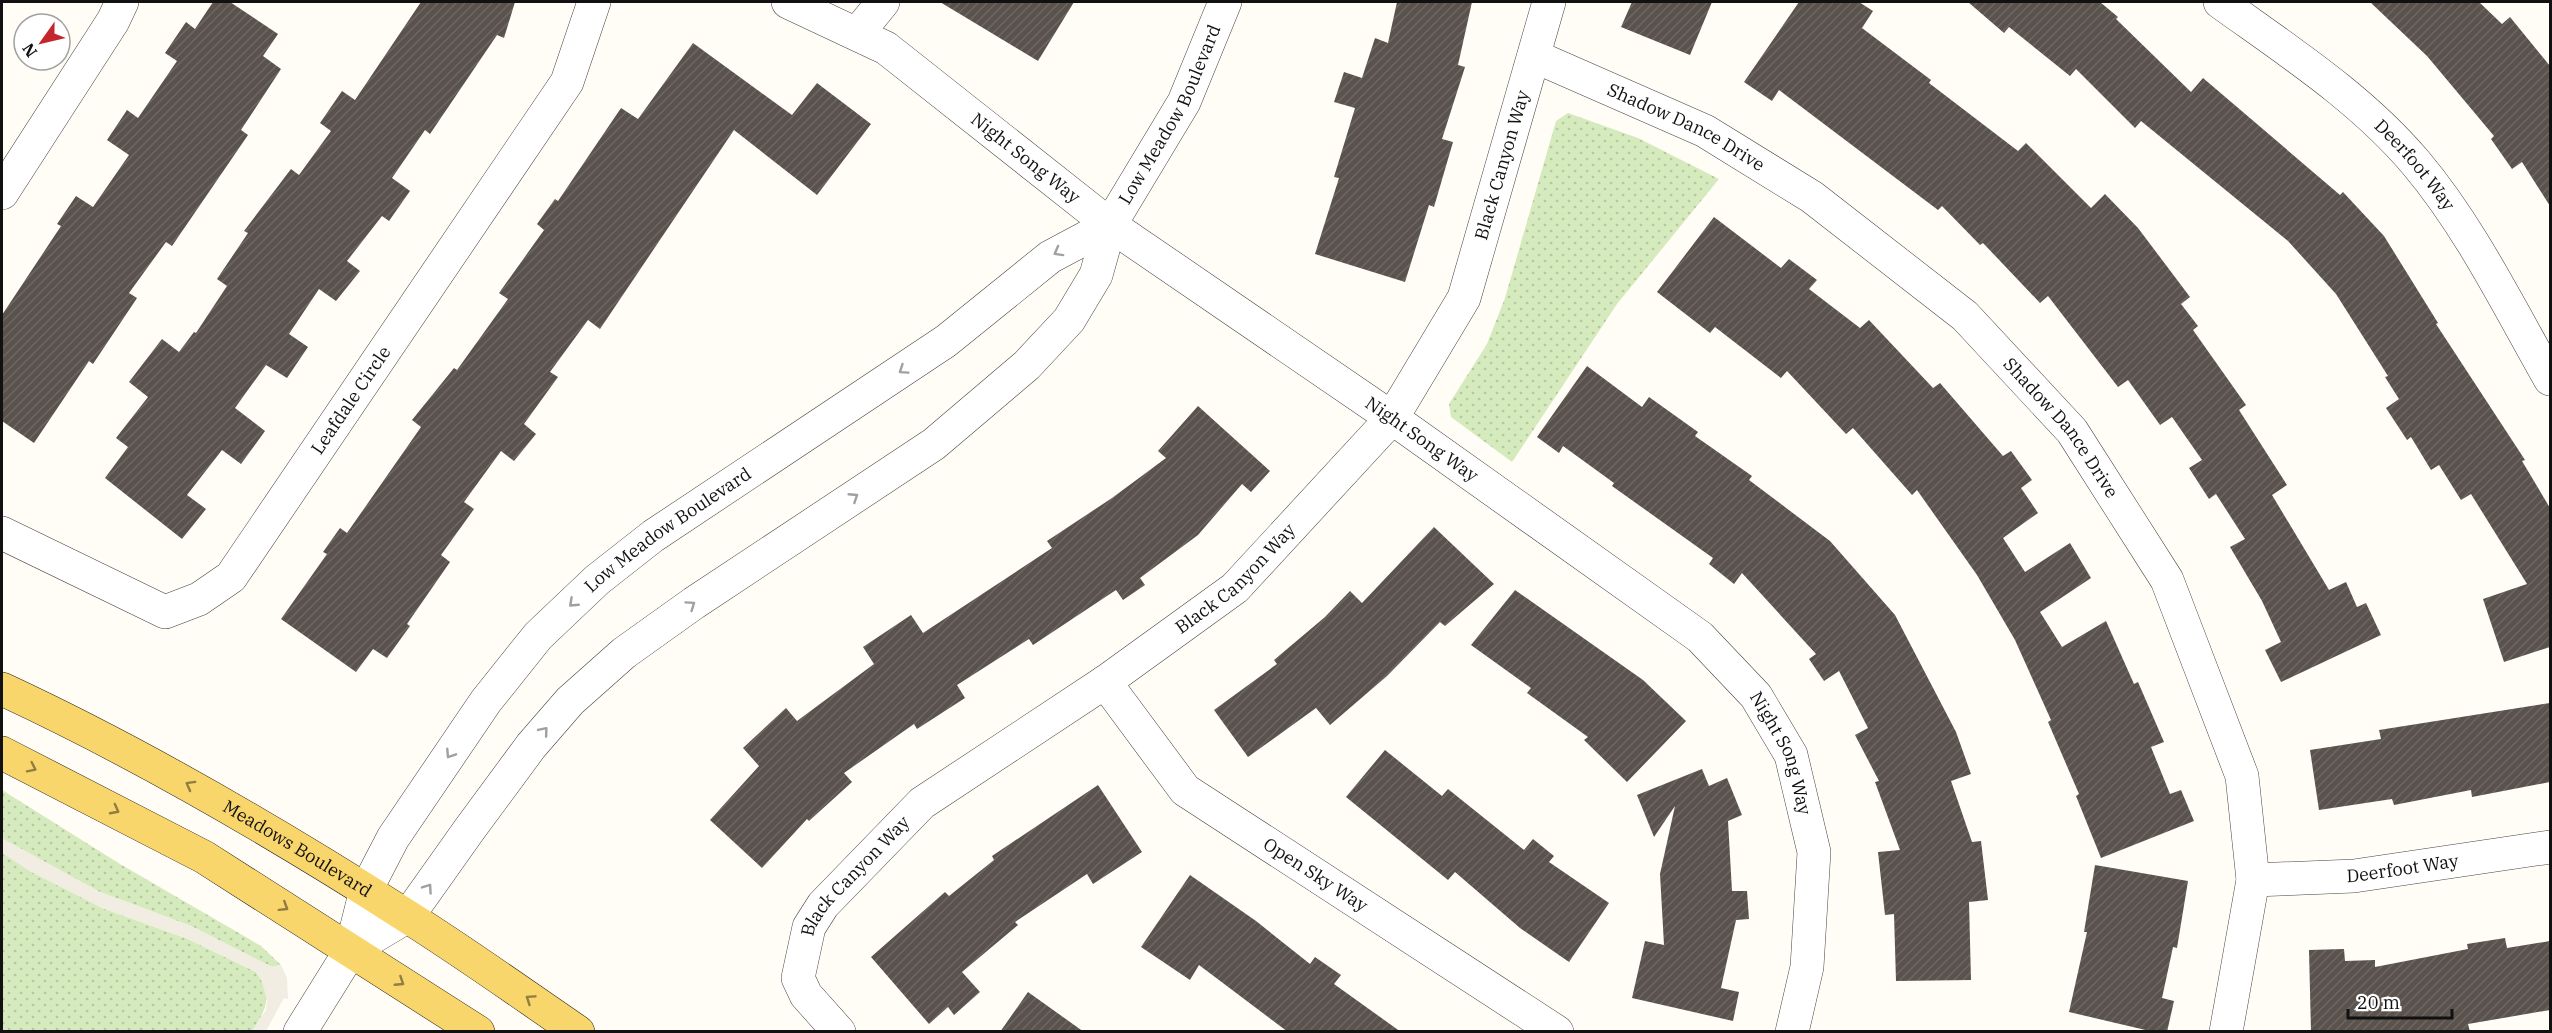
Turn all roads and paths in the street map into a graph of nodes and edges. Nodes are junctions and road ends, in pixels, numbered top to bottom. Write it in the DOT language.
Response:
graph roads {
  1 [pos="122,2"];
  2 [pos="594,2"];
  3 [pos="788,2"];
  4 [pos="883,2"];
  5 [pos="1225,2"];
  6 [pos="1549,2"];
  7 [pos="2220,2"];
  8 [pos="857,34"];
  9 [pos="1534,56"];
  10 [pos="2,193"];
  11 [pos="1110,225"];
  12 [pos="2550,379"];
  13 [pos="1392,418"];
  14 [pos="2,533"];
  15 [pos="1105,682"];
  16 [pos="2,689"];
  17 [pos="2,753"];
  18 [pos="2550,847"];
  19 [pos="2253,880"];
  20 [pos="366,890"];
  21 [pos="408,916"];
  22 [pos="351,950"];
  23 [pos="300,1032"];
  24 [pos="478,1032"];
  25 [pos="578,1032"];
  26 [pos="839,1032"];
  27 [pos="1557,1032"];
  28 [pos="1792,1032"];
  29 [pos="2226,1032"];
  1 -- 10 [label="street"];
  2 -- 14 [label="street, Leafdale Circle"];
  3 -- 8 [label="street, Night Song Way"];
  4 -- 8 [label="street"];
  5 -- 11 [label="street, Low Meadow Boulevard"];
  6 -- 9 [label="street, Black Canyon Way"];
  7 -- 12 [label="street, Deerfoot Way"];
  8 -- 11 [label="street, Night Song Way"];
  9 -- 13 [label="street, Black Canyon Way"];
  9 -- 19 [label="street, Shadow Dance Drive"];
  11 -- 13 [label="street, Night Song Way"];
  11 -- 20 [label="street, Low Meadow Boulevard, one-way"];
  21 -- 11 [label="street, Low Meadow Boulevard, one-way"];
  13 -- 15 [label="street, Black Canyon Way"];
  13 -- 28 [label="street, Night Song Way"];
  15 -- 26 [label="street, Black Canyon Way"];
  15 -- 27 [label="street, Open Sky Way"];
  20 -- 16 [label="main road, Meadows Boulevard, one-way"];
  17 -- 22 [label="main road, one-way"];
  18 -- 19 [label="street, Deerfoot Way"];
  19 -- 29 [label="street, Shadow Dance Drive"];
  20 -- 21 [label="main road, Meadows Boulevard"];
  20 -- 22 [label="street, Low Meadow Boulevard"];
  21 -- 22 [label="street, Low Meadow Boulevard"];
  25 -- 21 [label="main road, Meadows Boulevard, one-way"];
  22 -- 23 [label="street, Low Meadow Boulevard"];
  22 -- 24 [label="main road, one-way"];
}
